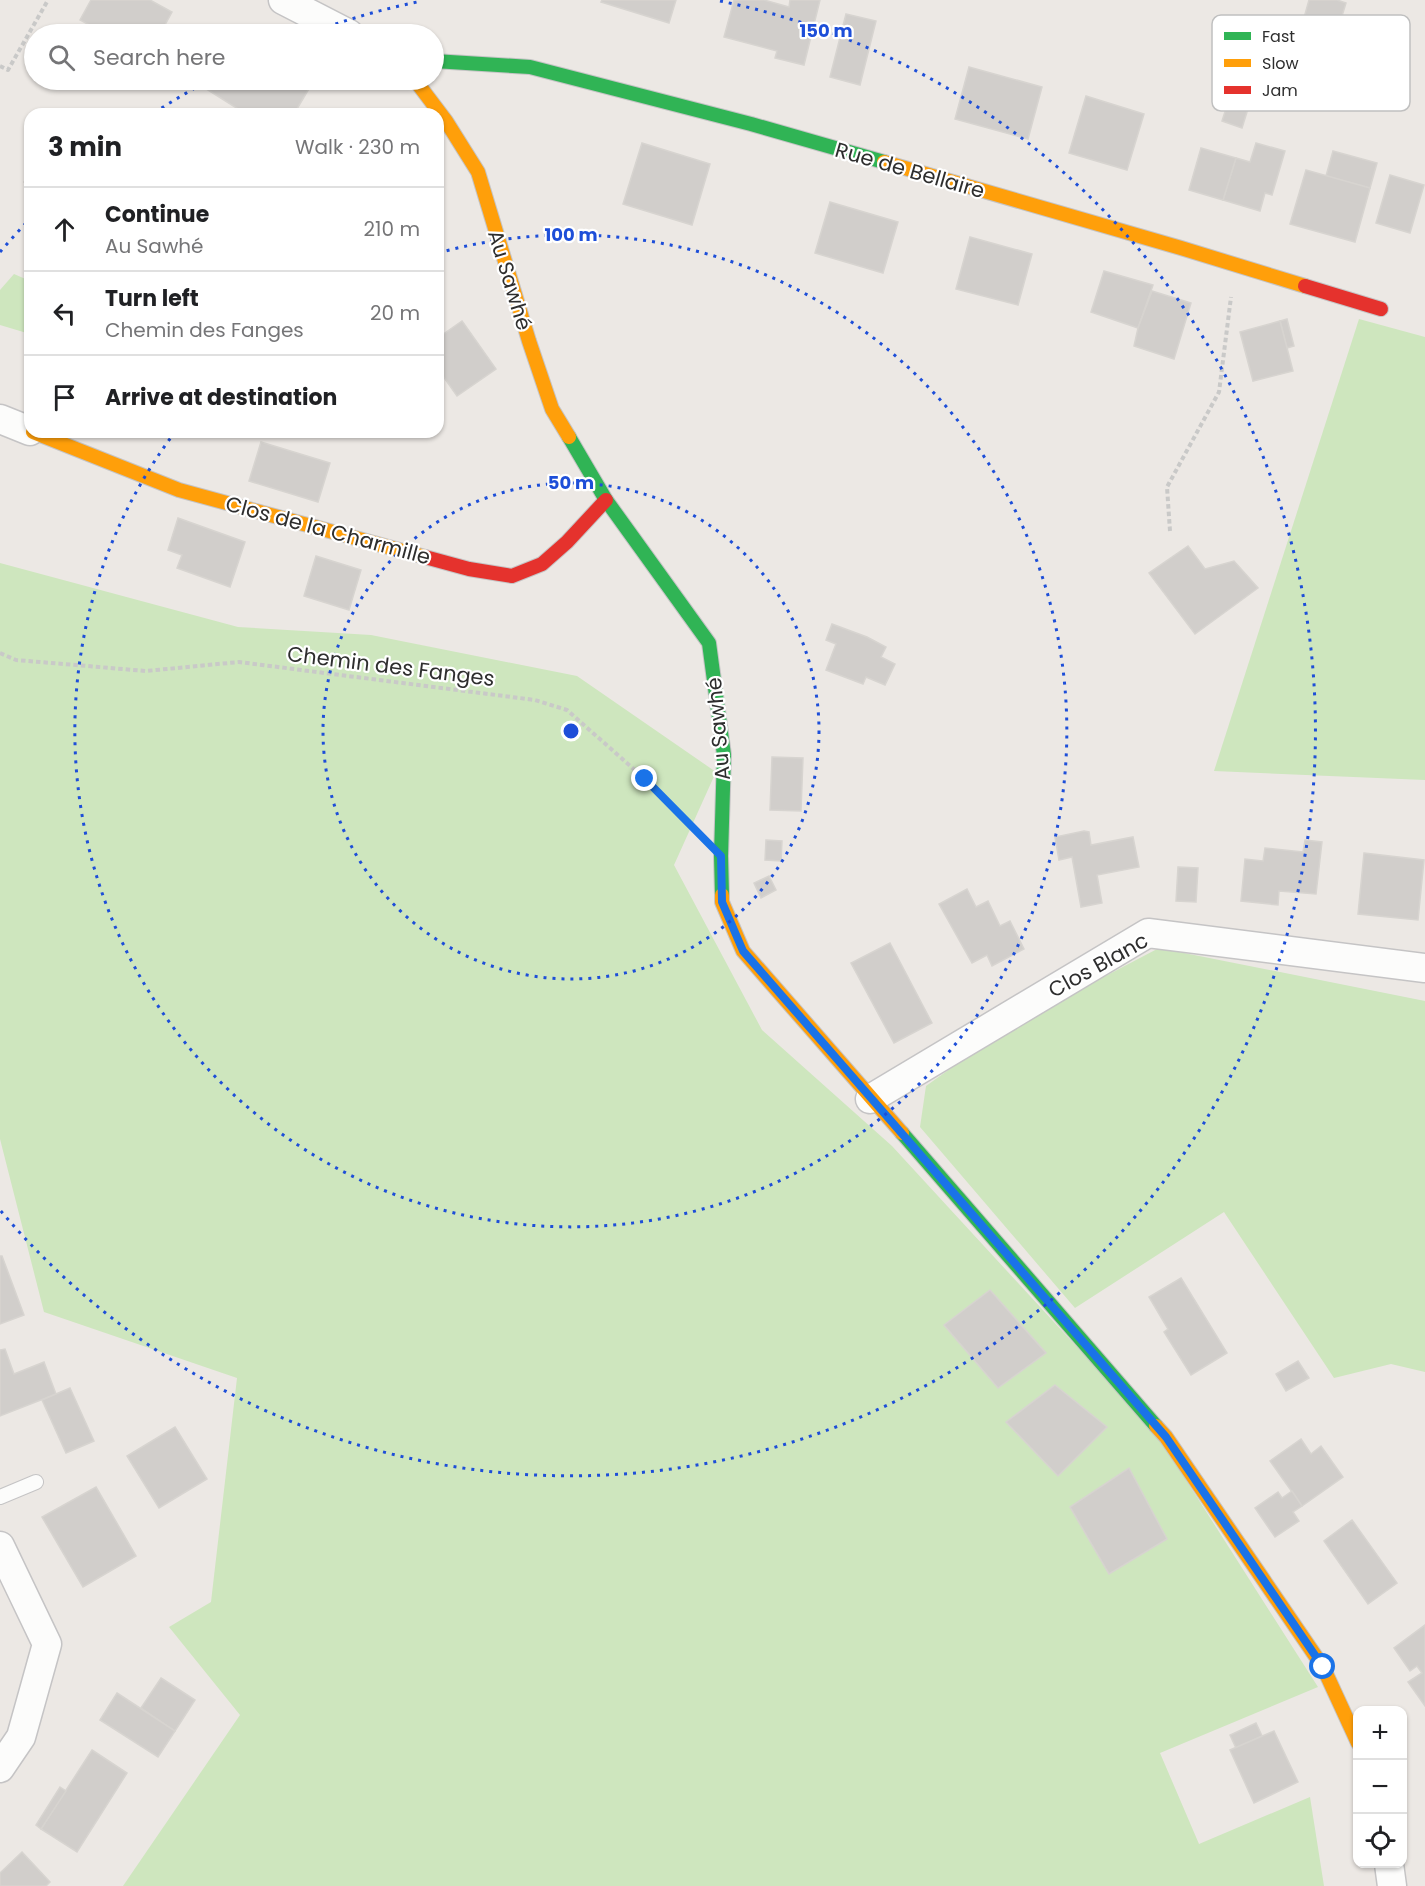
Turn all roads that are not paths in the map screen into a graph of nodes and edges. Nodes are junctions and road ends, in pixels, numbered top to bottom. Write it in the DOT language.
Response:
graph roads {
  1 [pos="283,0"];
  2 [pos="330,24"];
  3 [pos="444,62"];
  4 [pos="423,90"];
  5 [pos="436,108"];
  6 [pos="444,118"];
  7 [pos="1381,309"];
  8 [pos="0,419"];
  9 [pos="24,428"];
  10 [pos="49,438"];
  11 [pos="606,500"];
  12 [pos="1425,968"];
  13 [pos="870,1099"];
  14 [pos="36,1482"];
  15 [pos="0,1497"];
  16 [pos="0,1546"];
  17 [pos="1353,1732"];
  18 [pos="0,1768"];
  19 [pos="1390,1868"];
  20 [pos="1392,1886"];
  1 -- 2 [label="street"];
  3 -- 7 [label="street, Rue de Bellaire"];
  4 -- 5 [label="street, Au Sawhé"];
  6 -- 11 [label="street, Au Sawhé"];
  8 -- 9 [label="street, Clos de la Charmille"];
  10 -- 11 [label="street, Clos de la Charmille"];
  11 -- 13 [label="street, Au Sawhé"];
  12 -- 13 [label="street, Clos Blanc"];
  13 -- 17 [label="street, Au Sawhé"];
  14 -- 15 [label="lane"];
  16 -- 18 [label="street"];
  19 -- 20 [label="street"];
}
